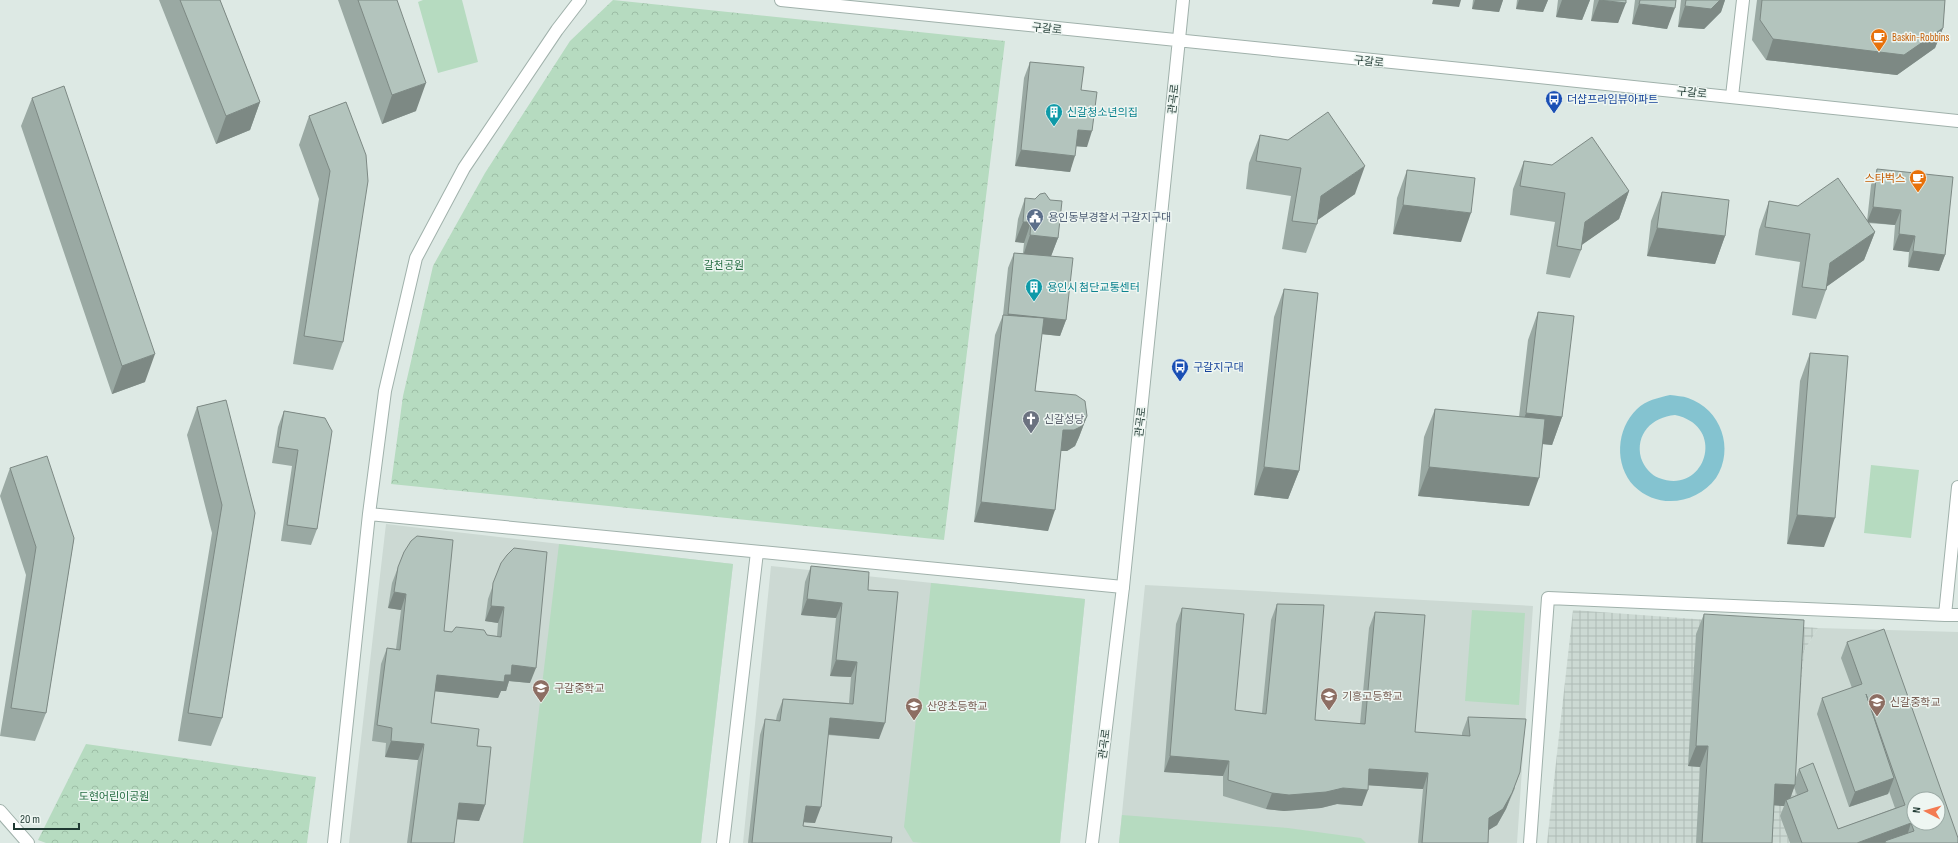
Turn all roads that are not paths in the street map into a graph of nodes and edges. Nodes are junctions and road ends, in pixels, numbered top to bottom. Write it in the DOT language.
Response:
graph roads {
  1 [pos="580,0"];
  2 [pos="781,0"];
  3 [pos="1183,0"];
  4 [pos="1743,0"];
  5 [pos="1178,42"];
  6 [pos="1732,96"];
  7 [pos="1958,121"];
  8 [pos="1958,487"];
  9 [pos="369,514"];
  10 [pos="757,552"];
  11 [pos="1123,587"];
  12 [pos="1945,615"];
  13 [pos="1958,615"];
  14 [pos="0,811"];
  15 [pos="28,843"];
  16 [pos="334,843"];
  17 [pos="723,843"];
  18 [pos="1092,843"];
  19 [pos="1530,843"];
  1 -- 9 [label="street"];
  2 -- 5 [label="street, 구갈로"];
  3 -- 5 [label="street, 관곡로"];
  4 -- 6 [label="street"];
  5 -- 6 [label="street, 구갈로"];
  5 -- 11 [label="street, 관곡로"];
  6 -- 7 [label="street, 구갈로"];
  8 -- 12 [label="street"];
  9 -- 10 [label="street"];
  9 -- 16 [label="street"];
  10 -- 11 [label="street"];
  10 -- 17 [label="street"];
  11 -- 18 [label="street, 관곡로"];
  12 -- 13 [label="street"];
  12 -- 19 [label="street"];
  14 -- 15 [label="street"];
}
